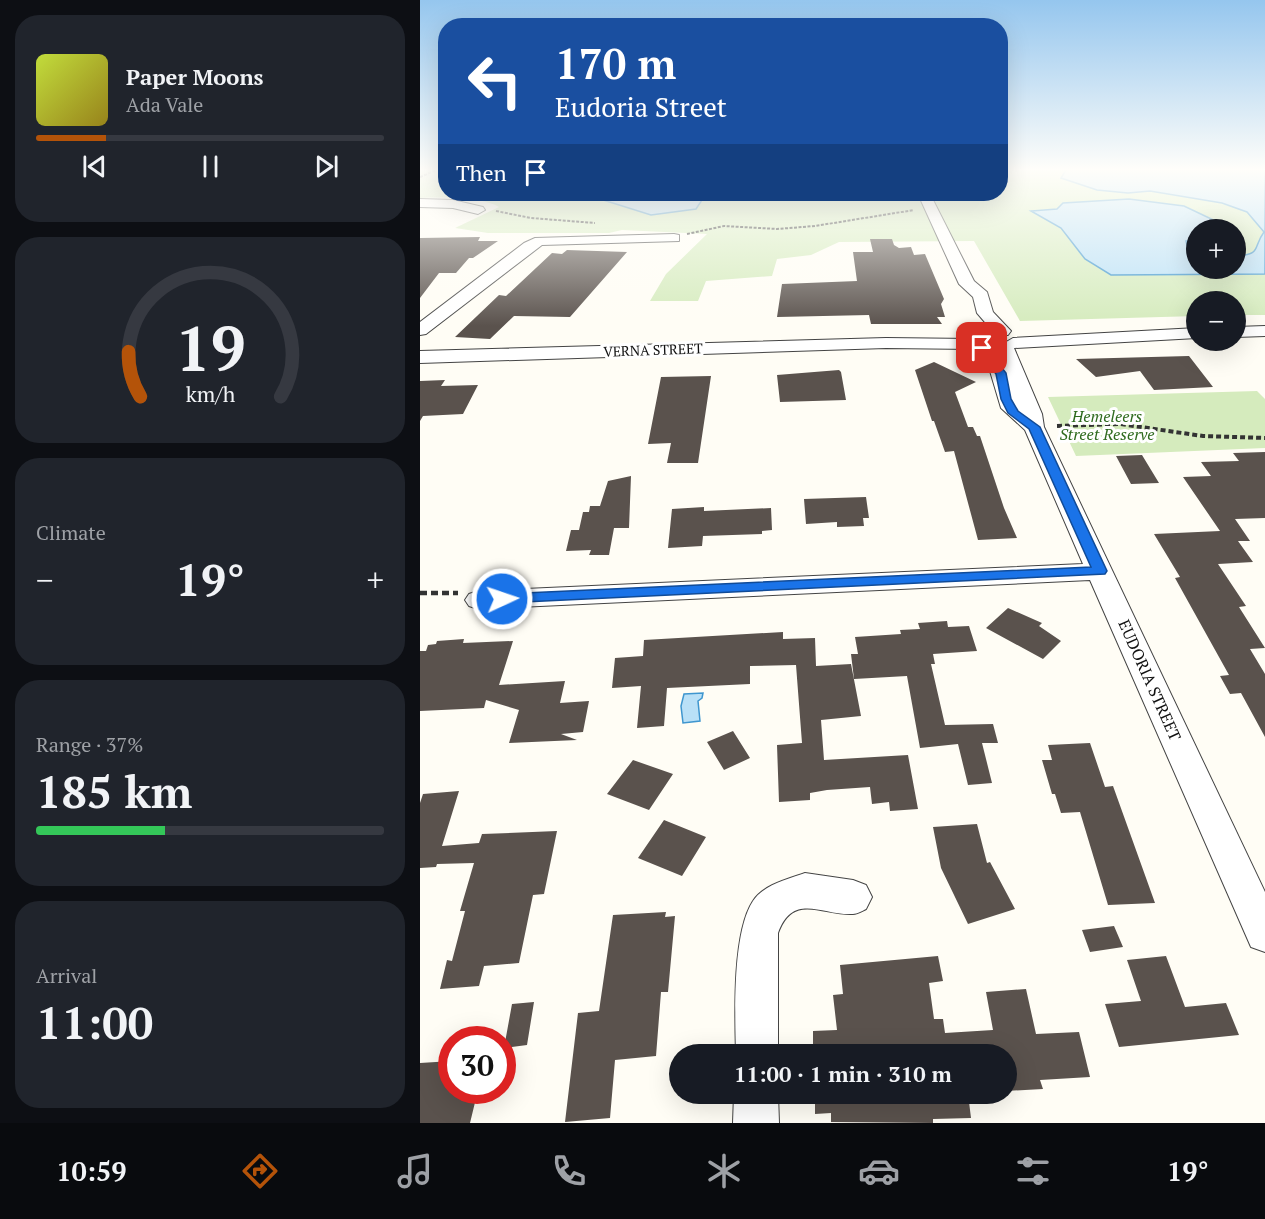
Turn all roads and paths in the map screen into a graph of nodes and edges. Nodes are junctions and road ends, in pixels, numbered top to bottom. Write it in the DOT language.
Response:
graph roads {
  1 [pos="562,220"];
  2 [pos="840,220"];
  3 [pos="933,220"];
  4 [pos="596,223"];
  5 [pos="674,238"];
  6 [pos="967,284"];
  7 [pos="420,330"];
  8 [pos="1265,331"];
  9 [pos="1246,332"];
  10 [pos="1186,333"];
  11 [pos="1007,339"];
  12 [pos="974,340"];
  13 [pos="420,357"];
  14 [pos="1046,426"];
  15 [pos="1265,438"];
  16 [pos="1100,571"];
  17 [pos="420,593"];
  18 [pos="478,600"];
  19 [pos="854,897"];
  20 [pos="1265,934"];
  21 [pos="757,1044"];
  22 [pos="756,1104"];
  23 [pos="756,1123"];
  1 -- 4 [label="path"];
  2 -- 5 [label="path"];
  3 -- 6 [label="street, EUDORIA STREET"];
  5 -- 7 [label="street"];
  6 -- 11 [label="street, EUDORIA STREET"];
  6 -- 12 [label="street, EUDORIA STREET"];
  8 -- 9 [label="street"];
  10 -- 11 [label="street"];
  11 -- 12 [label="street, VERNA STREET"];
  11 -- 14 [label="street, EUDORIA STREET"];
  12 -- 13 [label="street, VERNA STREET"];
  12 -- 14 [label="street, EUDORIA STREET"];
  14 -- 15 [label="path"];
  14 -- 16 [label="street, EUDORIA STREET"];
  16 -- 18 [label="street"];
  16 -- 20 [label="street, EUDORIA STREET"];
  17 -- 18 [label="path"];
  19 -- 21 [label="street"];
  22 -- 23 [label="street"];
}
